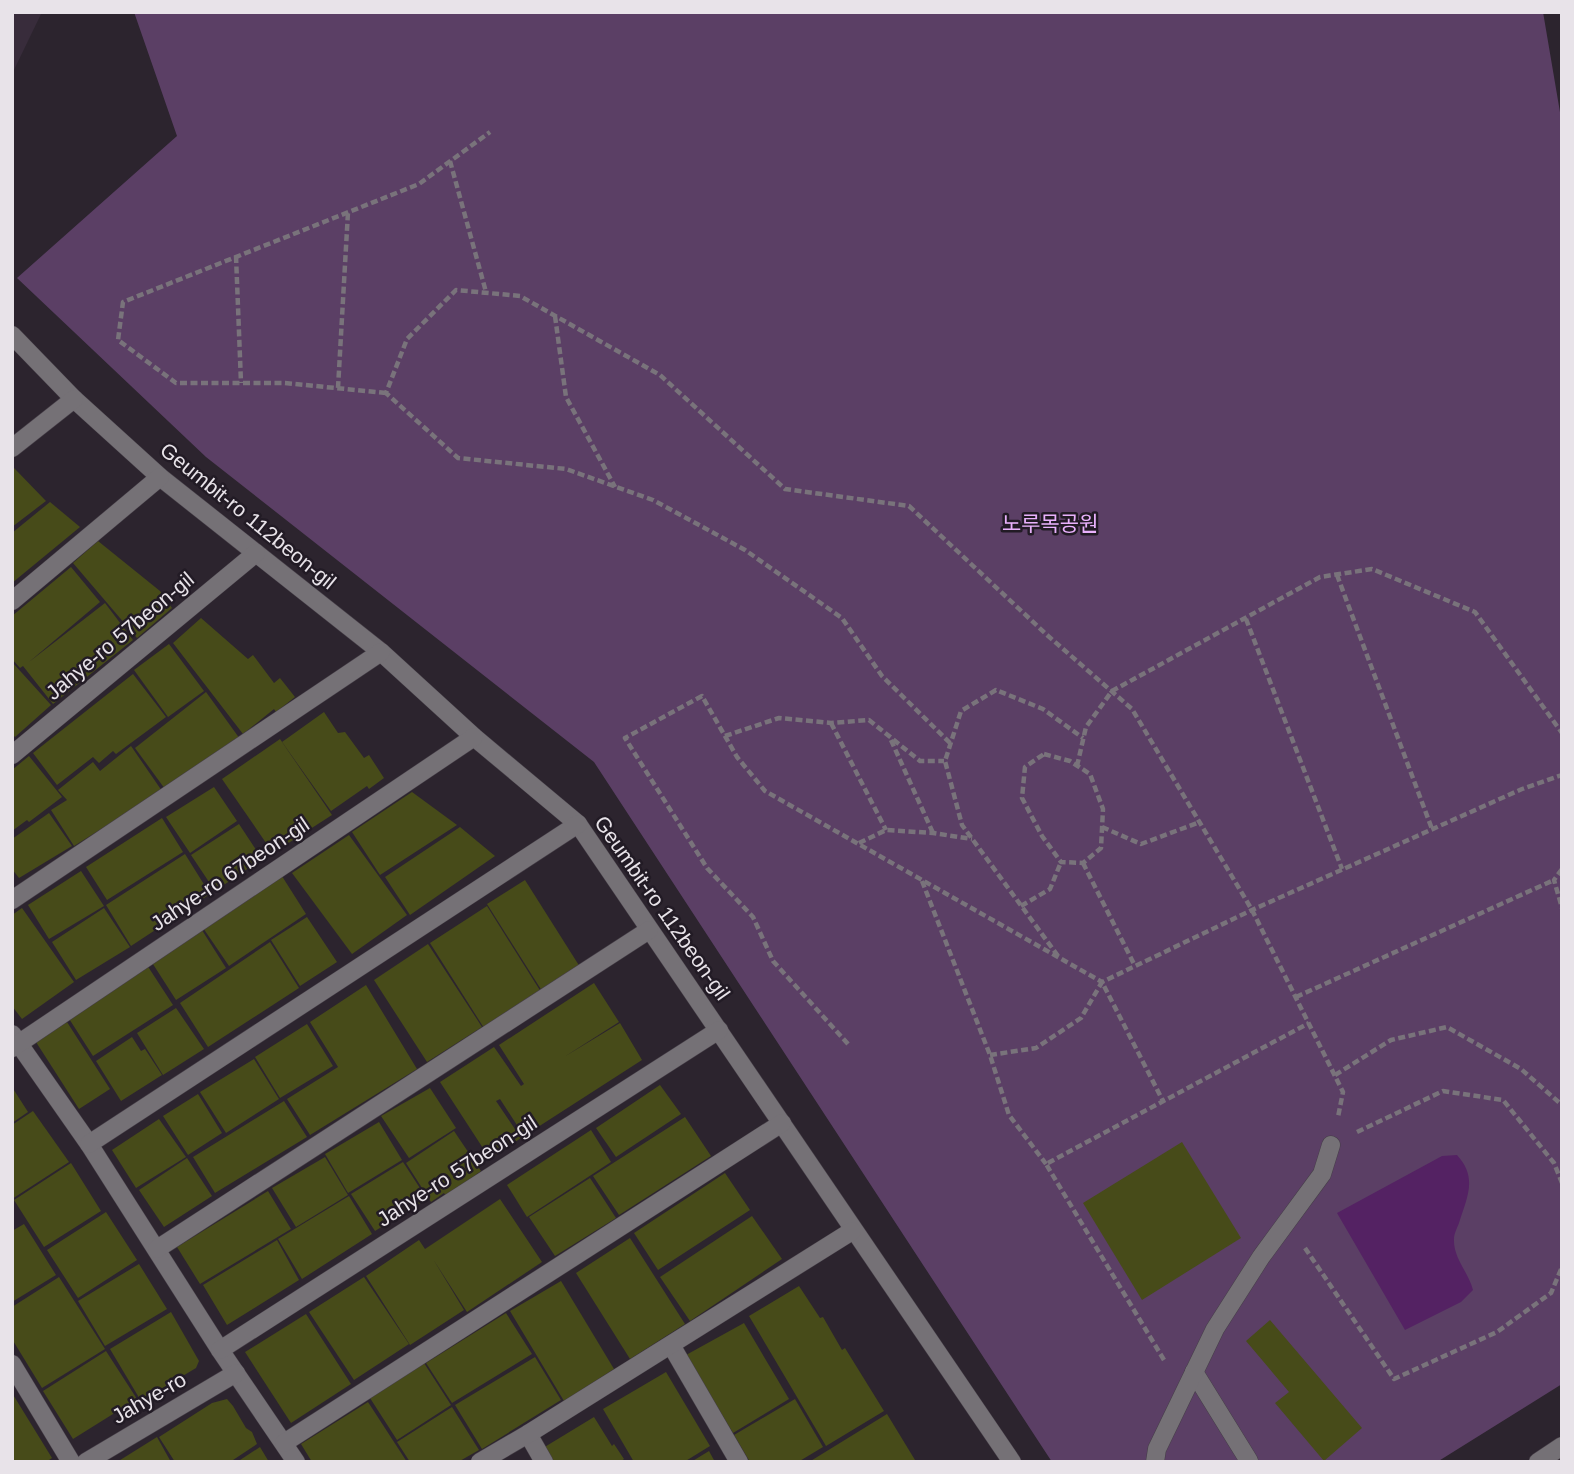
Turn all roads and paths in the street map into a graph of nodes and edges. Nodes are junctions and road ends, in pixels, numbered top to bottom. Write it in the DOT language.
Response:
graph roads {
  1 [pos="490,132"];
  2 [pos="450,161"];
  3 [pos="348,212"];
  4 [pos="236,256"];
  5 [pos="486,292"];
  6 [pos="555,316"];
  7 [pos="12,335"];
  8 [pos="241,383"];
  9 [pos="338,388"];
  10 [pos="386,393"];
  11 [pos="74,398"];
  12 [pos="12,448"];
  13 [pos="160,477"];
  14 [pos="615,487"];
  15 [pos="256,553"];
  16 [pos="1337,575"];
  17 [pos="12,601"];
  18 [pos="1245,618"];
  19 [pos="381,652"];
  20 [pos="1112,691"];
  21 [pos="831,723"];
  22 [pos="1562,733"];
  23 [pos="725,736"];
  24 [pos="474,737"];
  25 [pos="1083,738"];
  26 [pos="891,739"];
  27 [pos="950,743"];
  28 [pos="12,755"];
  29 [pos="944,761"];
  30 [pos="1077,766"];
  31 [pos="1562,775"];
  32 [pos="1200,822"];
  33 [pos="578,824"];
  34 [pos="1102,827"];
  35 [pos="886,830"];
  36 [pos="1432,830"];
  37 [pos="933,833"];
  38 [pos="973,839"];
  39 [pos="858,844"];
  40 [pos="1061,862"];
  41 [pos="1083,863"];
  42 [pos="1342,869"];
  43 [pos="1562,869"];
  44 [pos="921,880"];
  45 [pos="1554,880"];
  46 [pos="12,900"];
  47 [pos="1021,906"];
  48 [pos="1562,908"];
  49 [pos="1252,910"];
  50 [pos="649,930"];
  51 [pos="1059,958"];
  52 [pos="1135,966"];
  53 [pos="1102,982"];
  54 [pos="1296,998"];
  55 [pos="1309,1023"];
  56 [pos="719,1030"];
  57 [pos="15,1042"];
  58 [pos="848,1044"];
  59 [pos="990,1055"];
  60 [pos="1335,1074"];
  61 [pos="1163,1101"];
  62 [pos="1562,1105"];
  63 [pos="782,1123"];
  64 [pos="89,1144"];
  65 [pos="1331,1144"];
  66 [pos="1046,1164"];
  67 [pos="1562,1183"];
  68 [pos="1287,1222"];
  69 [pos="852,1231"];
  70 [pos="157,1249"];
  71 [pos="1562,1267"];
  72 [pos="671,1345"];
  73 [pos="220,1350"];
  74 [pos="12,1364"];
  75 [pos="1194,1372"];
  76 [pos="236,1373"];
  77 [pos="1184,1394"];
  78 [pos="528,1434"];
  79 [pos="284,1443"];
  80 [pos="1562,1446"];
  81 [pos="1249,1461"];
  82 [pos="71,1462"];
  83 [pos="86,1462"];
  84 [pos="296,1462"];
  85 [pos="480,1462"];
  86 [pos="544,1462"];
  87 [pos="740,1462"];
  88 [pos="1012,1462"];
  89 [pos="1155,1462"];
  90 [pos="1538,1462"];
  1 -- 2 [label="path"];
  2 -- 3 [label="path"];
  2 -- 5 [label="path"];
  3 -- 4 [label="path"];
  3 -- 9 [label="path"];
  4 -- 8 [label="path"];
  4 -- 8 [label="path"];
  5 -- 6 [label="path"];
  5 -- 10 [label="path"];
  6 -- 14 [label="path"];
  6 -- 20 [label="path"];
  7 -- 11 [label="street, Geumbit-ro 112beon-gil"];
  8 -- 9 [label="path"];
  9 -- 10 [label="path"];
  10 -- 14 [label="path"];
  11 -- 12 [label="street"];
  11 -- 13 [label="street, Geumbit-ro 112beon-gil"];
  13 -- 15 [label="street, Geumbit-ro 112beon-gil"];
  13 -- 17 [label="street"];
  14 -- 27 [label="path"];
  15 -- 19 [label="street, Geumbit-ro 112beon-gil"];
  15 -- 28 [label="street, Jahye-ro 57beon-gil"];
  16 -- 18 [label="path"];
  16 -- 22 [label="path"];
  16 -- 36 [label="path"];
  18 -- 20 [label="path"];
  18 -- 42 [label="path"];
  19 -- 24 [label="street, Geumbit-ro 112beon-gil"];
  19 -- 46 [label="street"];
  20 -- 25 [label="path"];
  20 -- 32 [label="path"];
  21 -- 23 [label="path"];
  21 -- 26 [label="path"];
  21 -- 35 [label="path"];
  23 -- 39 [label="path"];
  23 -- 58 [label="path"];
  24 -- 33 [label="street, Geumbit-ro 112beon-gil"];
  24 -- 57 [label="street, Jahye-ro 67beon-gil"];
  25 -- 27 [label="path"];
  25 -- 30 [label="path"];
  26 -- 29 [label="path"];
  26 -- 37 [label="path"];
  27 -- 29 [label="path"];
  29 -- 38 [label="path"];
  30 -- 34 [label="path"];
  30 -- 40 [label="path"];
  31 -- 36 [label="path"];
  32 -- 34 [label="path"];
  32 -- 49 [label="path"];
  33 -- 50 [label="street, Geumbit-ro 112beon-gil"];
  33 -- 64 [label="street"];
  34 -- 41 [label="path"];
  35 -- 37 [label="path"];
  35 -- 39 [label="path"];
  36 -- 42 [label="path"];
  37 -- 38 [label="path"];
  38 -- 47 [label="path"];
  39 -- 44 [label="path"];
  40 -- 41 [label="path"];
  40 -- 47 [label="path"];
  41 -- 52 [label="path"];
  42 -- 49 [label="path"];
  43 -- 45 [label="path"];
  44 -- 51 [label="path"];
  44 -- 59 [label="path"];
  45 -- 48 [label="path"];
  45 -- 54 [label="path"];
  47 -- 51 [label="path"];
  49 -- 52 [label="path"];
  49 -- 54 [label="path"];
  50 -- 56 [label="street, Geumbit-ro 112beon-gil"];
  50 -- 70 [label="street"];
  51 -- 53 [label="path"];
  52 -- 53 [label="path"];
  53 -- 59 [label="path"];
  53 -- 61 [label="path"];
  54 -- 55 [label="path"];
  55 -- 60 [label="path"];
  55 -- 61 [label="path"];
  56 -- 63 [label="street, Geumbit-ro 112beon-gil"];
  56 -- 73 [label="street, Jahye-ro 57beon-gil"];
  57 -- 64 [label="street"];
  59 -- 66 [label="path"];
  60 -- 62 [label="path"];
  60 -- 65 [label="path"];
  61 -- 66 [label="path"];
  63 -- 69 [label="street, Geumbit-ro 112beon-gil"];
  63 -- 79 [label="street"];
  64 -- 70 [label="street"];
  65 -- 67 [label="path"];
  65 -- 68 [label="street"];
  66 -- 77 [label="path"];
  68 -- 71 [label="path"];
  68 -- 75 [label="street"];
  69 -- 72 [label="street"];
  69 -- 88 [label="street, Geumbit-ro 112beon-gil"];
  70 -- 73 [label="street"];
  72 -- 78 [label="street"];
  72 -- 87 [label="street"];
  73 -- 76 [label="street"];
  74 -- 82 [label="street"];
  75 -- 77 [label="street"];
  75 -- 81 [label="street"];
  76 -- 79 [label="street"];
  76 -- 83 [label="street, Jahye-ro"];
  77 -- 89 [label="street"];
  78 -- 85 [label="street"];
  78 -- 86 [label="street"];
  79 -- 84 [label="street"];
  80 -- 90 [label="street"];
}
